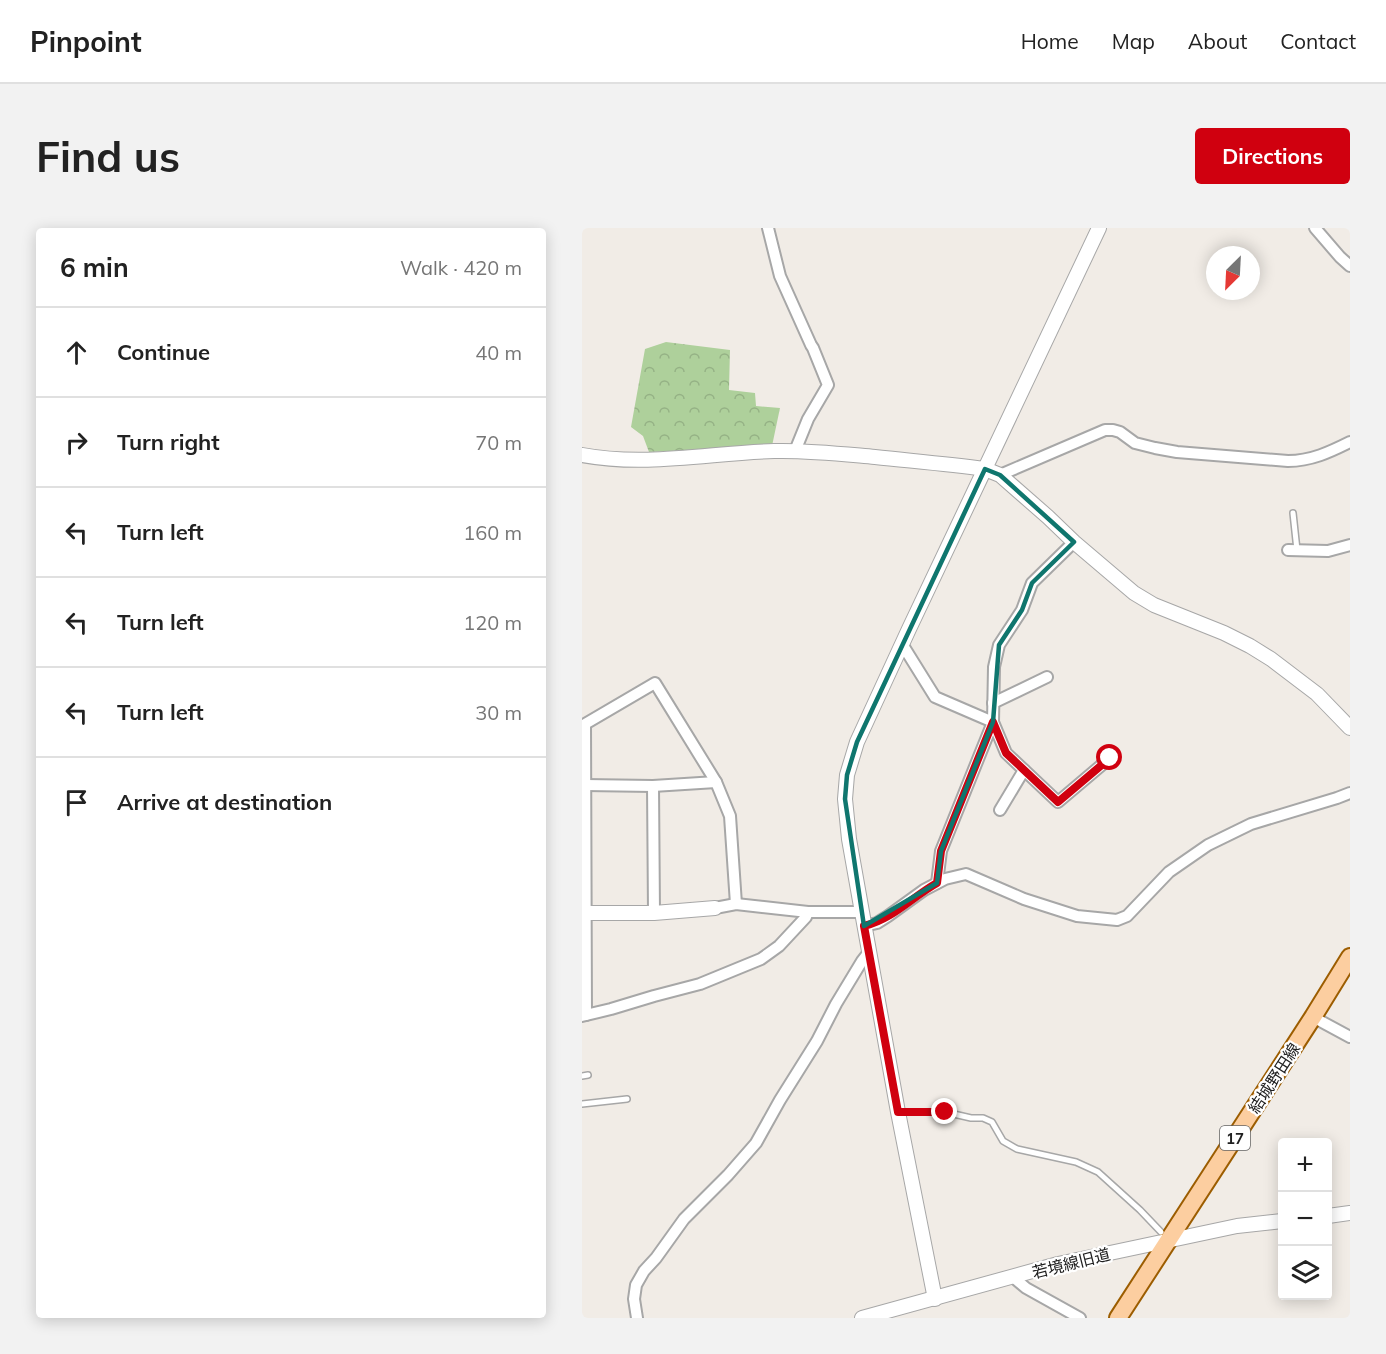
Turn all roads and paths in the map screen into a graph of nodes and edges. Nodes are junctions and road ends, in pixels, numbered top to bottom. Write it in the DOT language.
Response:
graph roads {
  1 [pos="768,228"];
  2 [pos="1099,228"];
  3 [pos="1315,228"];
  4 [pos="1350,266"];
  5 [pos="1350,442"];
  6 [pos="795,451"];
  7 [pos="582,455"];
  8 [pos="985,469"];
  9 [pos="1000,475"];
  10 [pos="1293,513"];
  11 [pos="1074,542"];
  12 [pos="1350,545"];
  13 [pos="1293,550"];
  14 [pos="902,644"];
  15 [pos="1047,677"];
  16 [pos="993,704"];
  17 [pos="993,722"];
  18 [pos="1350,728"];
  19 [pos="583,738"];
  20 [pos="1110,758"];
  21 [pos="1024,770"];
  22 [pos="717,782"];
  23 [pos="585,785"];
  24 [pos="653,786"];
  25 [pos="1350,793"];
  26 [pos="999,810"];
  27 [pos="937,883"];
  28 [pos="736,904"];
  29 [pos="715,908"];
  30 [pos="808,912"];
  31 [pos="584,913"];
  32 [pos="654,913"];
  33 [pos="863,919"];
  34 [pos="869,952"];
  35 [pos="1350,957"];
  36 [pos="1345,973"];
  37 [pos="584,1016"];
  38 [pos="1313,1017"];
  39 [pos="1350,1037"];
  40 [pos="627,1098"];
  41 [pos="582,1104"];
  42 [pos="898,1112"];
  43 [pos="1350,1213"];
  44 [pos="1332,1215"];
  45 [pos="1278,1221"];
  46 [pos="1165,1236"];
  47 [pos="1012,1277"];
  48 [pos="934,1299"];
  49 [pos="637,1318"];
  50 [pos="862,1318"];
  51 [pos="1080,1318"];
  52 [pos="1118,1318"];
  1 -- 6 [label="street"];
  2 -- 8 [label="street"];
  3 -- 4 [label="street"];
  5 -- 9 [label="street"];
  6 -- 7 [label="street"];
  6 -- 8 [label="street"];
  8 -- 9 [label="street"];
  8 -- 14 [label="street"];
  9 -- 11 [label="street"];
  10 -- 13 [label="lane"];
  11 -- 16 [label="street"];
  11 -- 18 [label="street"];
  12 -- 13 [label="street"];
  14 -- 17 [label="street"];
  14 -- 33 [label="street"];
  15 -- 16 [label="street"];
  16 -- 17 [label="street"];
  17 -- 21 [label="street"];
  17 -- 27 [label="street"];
  19 -- 22 [label="street"];
  19 -- 23 [label="street"];
  20 -- 21 [label="street"];
  21 -- 26 [label="street"];
  22 -- 24 [label="street"];
  22 -- 28 [label="street"];
  23 -- 24 [label="street"];
  23 -- 31 [label="street"];
  24 -- 32 [label="street"];
  25 -- 27 [label="street"];
  27 -- 33 [label="street"];
  28 -- 29 [label="street"];
  28 -- 30 [label="street"];
  29 -- 32 [label="street"];
  30 -- 33 [label="street"];
  30 -- 37 [label="street"];
  31 -- 32 [label="street"];
  31 -- 37 [label="street"];
  33 -- 34 [label="street"];
  34 -- 42 [label="street"];
  34 -- 49 [label="street"];
  35 -- 36 [label="main road, 結城野田線 / 17"];
  36 -- 38 [label="main road, 結城野田線 / 17"];
  38 -- 39 [label="street"];
  38 -- 46 [label="main road, 結城野田線 / 17"];
  40 -- 41 [label="lane"];
  42 -- 46 [label="lane"];
  42 -- 48 [label="street"];
  43 -- 44 [label="street"];
  45 -- 46 [label="street, 若境線旧道"];
  46 -- 47 [label="street, 若境線旧道"];
  46 -- 52 [label="main road, 結城野田線 / 17"];
  47 -- 48 [label="street, 若境線旧道"];
  47 -- 51 [label="street"];
  48 -- 50 [label="street, 若境線旧道"];
}
